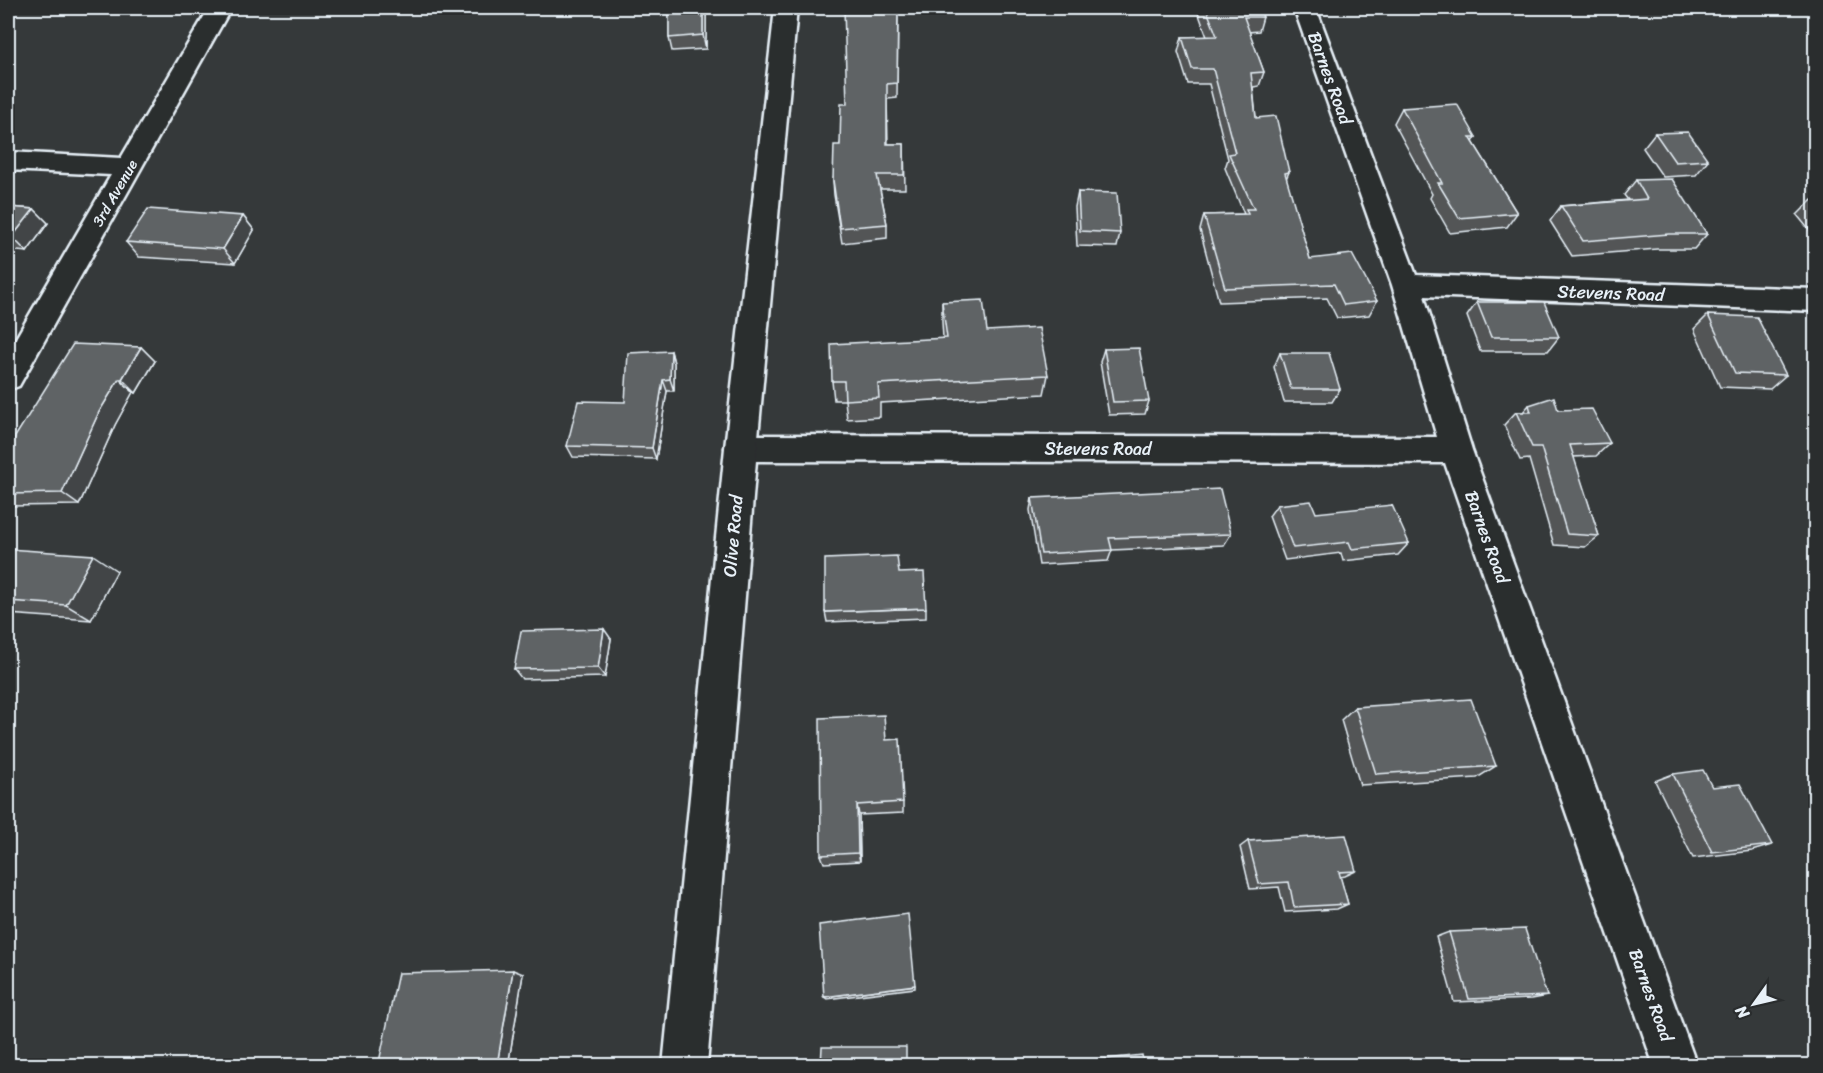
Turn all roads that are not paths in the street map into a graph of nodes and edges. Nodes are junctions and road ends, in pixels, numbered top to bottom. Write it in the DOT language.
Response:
graph roads {
  1 [pos="220,8"];
  2 [pos="786,8"];
  3 [pos="1305,8"];
  4 [pos="8,161"];
  5 [pos="130,167"];
  6 [pos="1407,285"];
  7 [pos="1815,300"];
  8 [pos="8,378"];
  9 [pos="741,448"];
  10 [pos="1456,450"];
  11 [pos="686,1065"];
  12 [pos="1676,1065"];
  1 -- 5 [label="street, 3rd Avenue"];
  2 -- 9 [label="street, Olive Road"];
  3 -- 6 [label="street, Barnes Road"];
  4 -- 5 [label="street"];
  5 -- 8 [label="street, 3rd Avenue"];
  6 -- 7 [label="street, Stevens Road"];
  6 -- 10 [label="street, Barnes Road"];
  9 -- 10 [label="street, Stevens Road"];
  9 -- 11 [label="street, Olive Road"];
  10 -- 12 [label="street, Barnes Road"];
}
